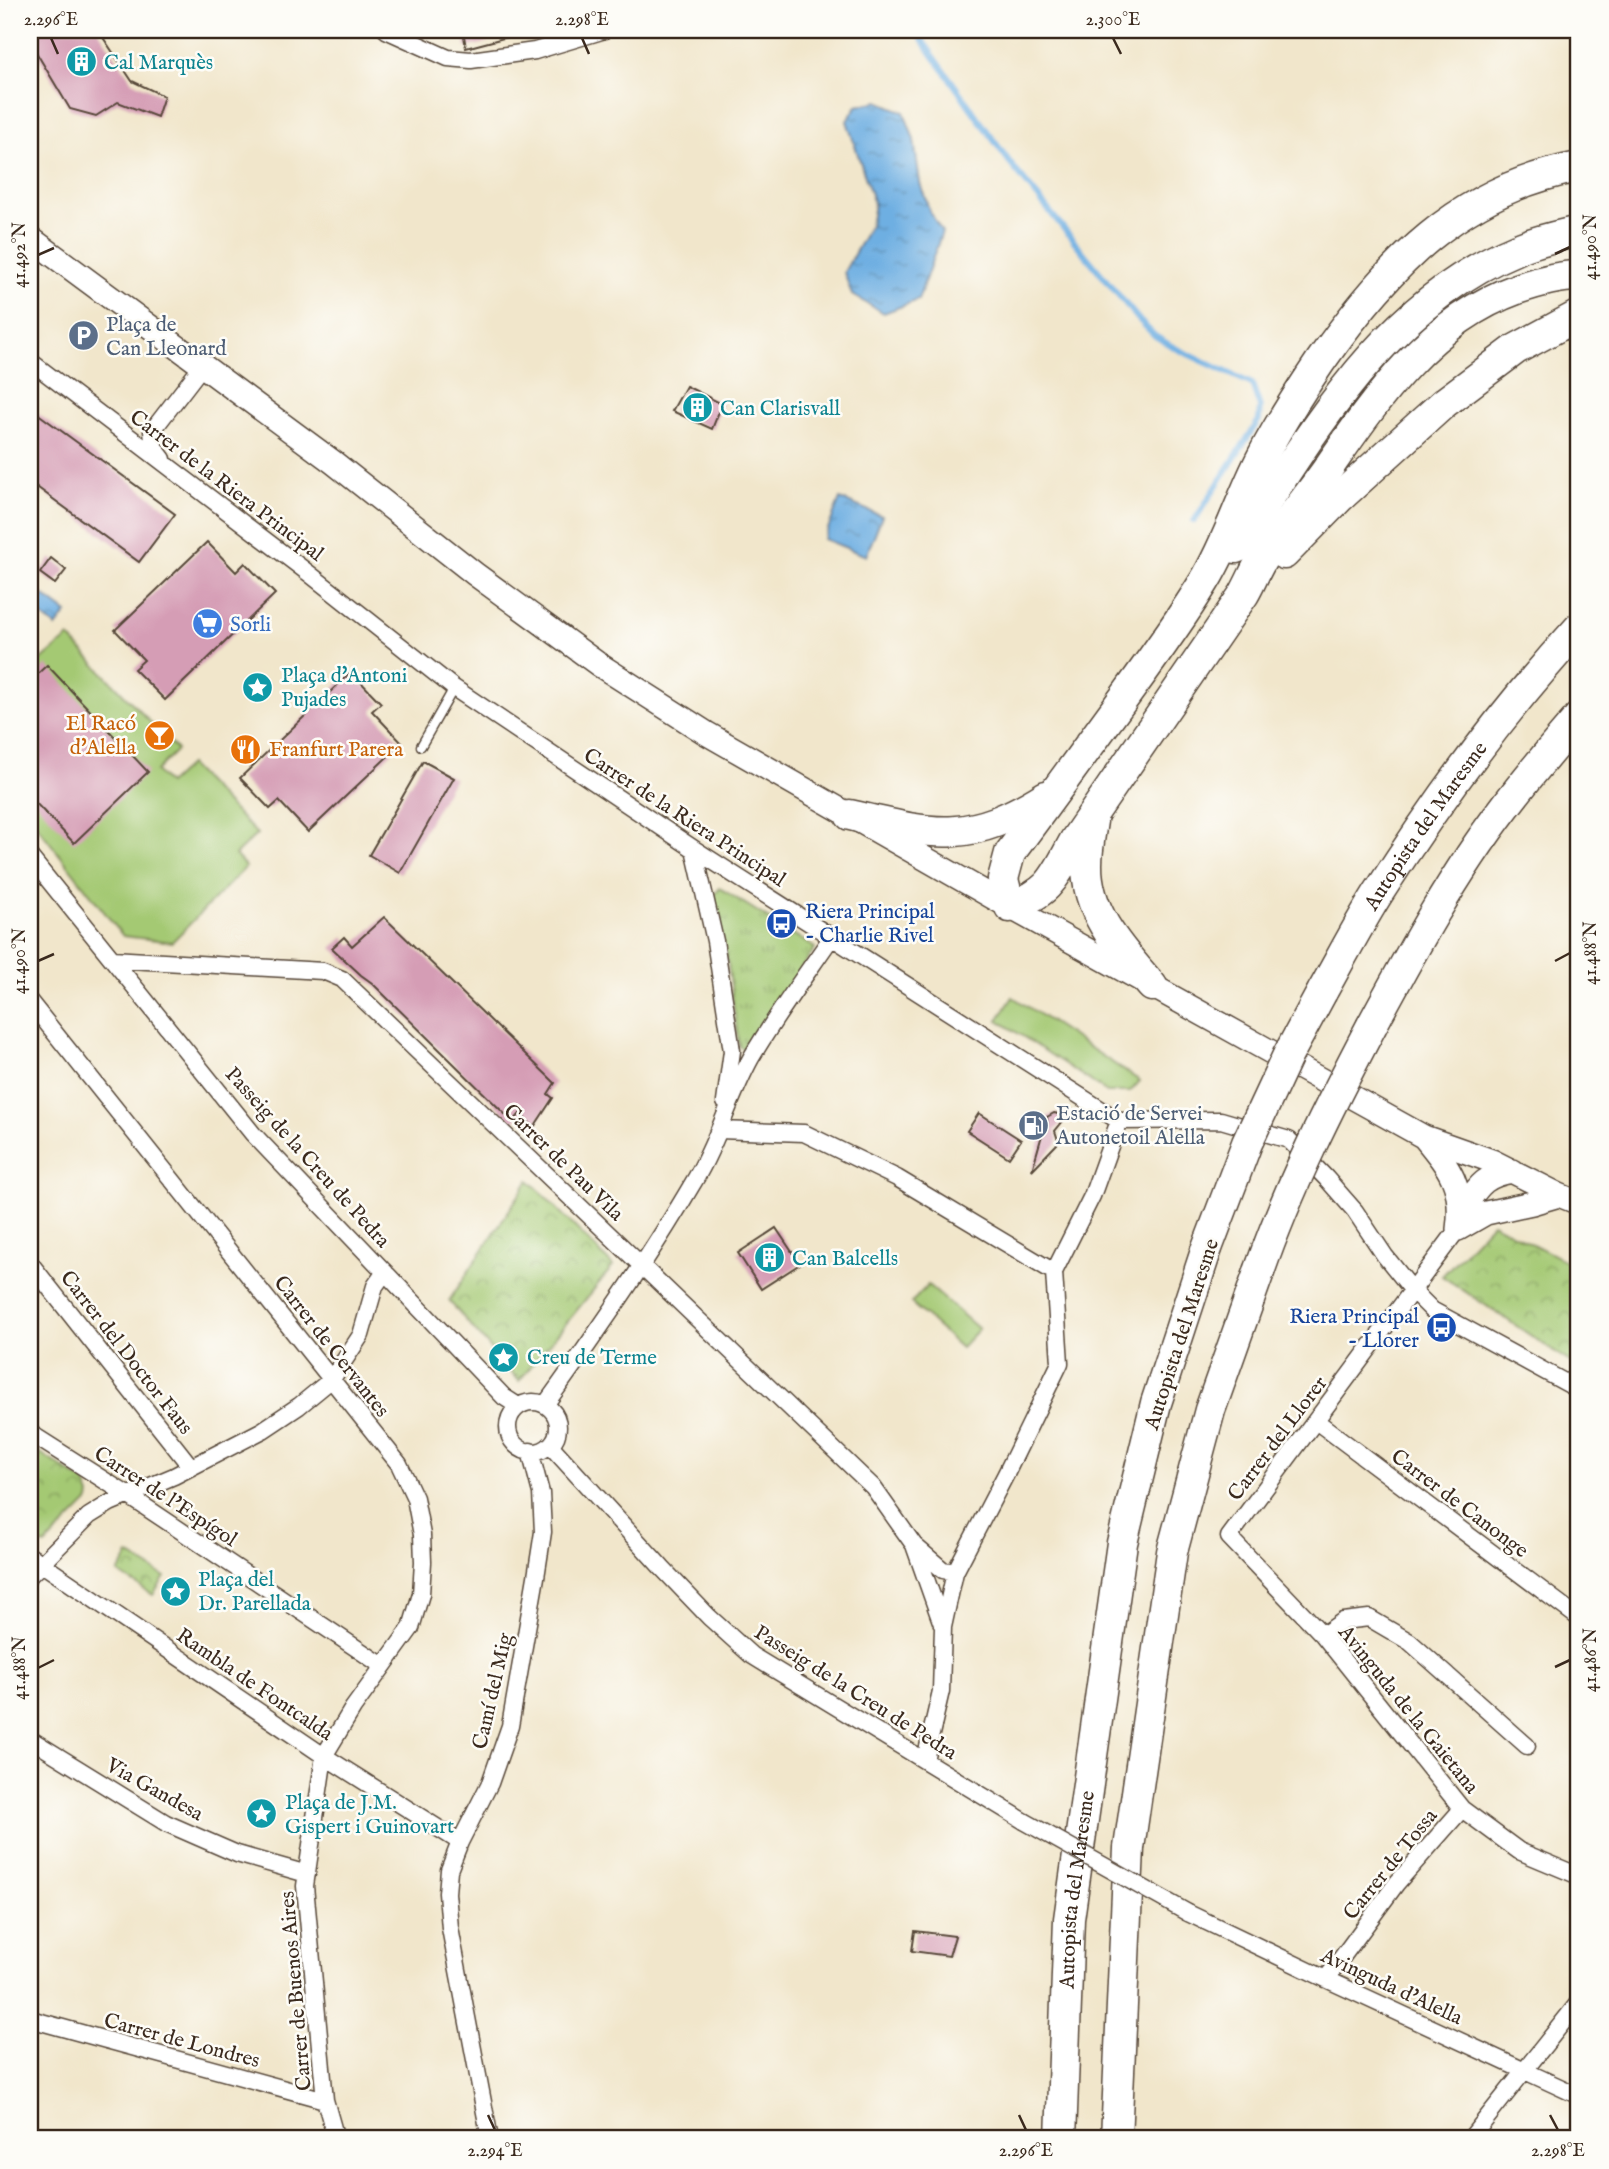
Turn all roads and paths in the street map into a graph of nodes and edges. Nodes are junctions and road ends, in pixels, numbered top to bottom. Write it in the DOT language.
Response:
graph roads {
  1 [pos="386,30"];
  2 [pos="605,30"];
  3 [pos="1579,167"];
  4 [pos="1579,231"];
  5 [pos="30,238"];
  6 [pos="1579,276"];
  7 [pos="1579,315"];
  8 [pos="30,361"];
  9 [pos="202,366"];
  10 [pos="114,425"];
  11 [pos="152,431"];
  12 [pos="169,467"];
  13 [pos="1205,580"];
  14 [pos="1244,594"];
  15 [pos="1579,628"];
  16 [pos="454,688"];
  17 [pos="1579,717"];
  18 [pos="421,746"];
  19 [pos="1058,788"];
  20 [pos="850,815"];
  21 [pos="1093,815"];
  22 [pos="694,849"];
  23 [pos="30,857"];
  24 [pos="1010,907"];
  25 [pos="831,938"];
  26 [pos="112,959"];
  27 [pos="1152,986"];
  28 [pos="30,1002"];
  29 [pos="732,1051"];
  30 [pos="752,1057"];
  31 [pos="724,1114"];
  32 [pos="1119,1121"];
  33 [pos="719,1130"];
  34 [pos="1424,1137"];
  35 [pos="1500,1169"];
  36 [pos="1569,1199"];
  37 [pos="1486,1213"];
  38 [pos="1459,1221"];
  39 [pos="30,1263"];
  40 [pos="641,1266"];
  41 [pos="385,1272"];
  42 [pos="1054,1272"];
  43 [pos="1414,1292"];
  44 [pos="332,1378"];
  45 [pos="1579,1390"];
  46 [pos="545,1405"];
  47 [pos="518,1406"];
  48 [pos="1316,1421"];
  49 [pos="30,1433"];
  50 [pos="550,1445"];
  51 [pos="530,1451"];
  52 [pos="191,1466"];
  53 [pos="128,1496"];
  54 [pos="1229,1537"];
  55 [pos="914,1545"];
  56 [pos="34,1565"];
  57 [pos="955,1572"];
  58 [pos="1579,1618"];
  59 [pos="943,1627"];
  60 [pos="1323,1635"];
  61 [pos="383,1666"];
  62 [pos="30,1739"];
  63 [pos="1527,1746"];
  64 [pos="324,1756"];
  65 [pos="925,1760"];
  66 [pos="1462,1809"];
  67 [pos="460,1842"];
  68 [pos="307,1874"];
  69 [pos="1579,1876"];
  70 [pos="1188,1913"];
  71 [pos="1326,1979"];
  72 [pos="1579,2002"];
  73 [pos="30,2019"];
  74 [pos="1525,2070"];
  75 [pos="1579,2096"];
  76 [pos="325,2100"];
  77 [pos="336,2139"];
  78 [pos="490,2139"];
  79 [pos="1061,2139"];
  80 [pos="1116,2139"];
  81 [pos="1470,2139"];
  1 -- 2 [label="street"];
  3 -- 13 [label="highway"];
  4 -- 13 [label="highway"];
  5 -- 9 [label="main road"];
  6 -- 14 [label="highway"];
  7 -- 14 [label="highway"];
  8 -- 10 [label="street, Carrer de la Riera Principal"];
  9 -- 11 [label="street"];
  9 -- 20 [label="main road"];
  10 -- 11 [label="street"];
  10 -- 12 [label="street, Carrer de la Riera Principal"];
  11 -- 12 [label="street"];
  12 -- 16 [label="street, Carrer de la Riera Principal"];
  13 -- 19 [label="highway"];
  14 -- 21 [label="highway"];
  15 -- 79 [label="highway, Autopista del Maresme, bridge"];
  16 -- 18 [label="lane"];
  16 -- 22 [label="street, Carrer de la Riera Principal"];
  17 -- 80 [label="highway, bridge"];
  19 -- 20 [label="highway"];
  19 -- 24 [label="highway"];
  20 -- 24 [label="main road"];
  21 -- 24 [label="highway"];
  21 -- 27 [label="highway"];
  22 -- 25 [label="street, Carrer de la Riera Principal"];
  22 -- 29 [label="street"];
  23 -- 26 [label="street, Passeig de la Creu de Pedra"];
  24 -- 27 [label="main road"];
  25 -- 30 [label="street"];
  25 -- 32 [label="street, Carrer de la Riera Principal"];
  26 -- 40 [label="street, Carrer de Pau Vila"];
  26 -- 41 [label="street, Passeig de la Creu de Pedra"];
  27 -- 34 [label="main road"];
  28 -- 44 [label="street, Carrer de Cervantes"];
  29 -- 30 [label="street"];
  29 -- 31 [label="street"];
  30 -- 31 [label="street"];
  31 -- 33 [label="street"];
  32 -- 42 [label="street"];
  32 -- 43 [label="street"];
  33 -- 40 [label="street"];
  33 -- 42 [label="street"];
  34 -- 35 [label="main road"];
  34 -- 38 [label="main road"];
  35 -- 36 [label="main road"];
  35 -- 37 [label="main road"];
  35 -- 38 [label="main road"];
  36 -- 37 [label="main road"];
  37 -- 38 [label="main road"];
  38 -- 43 [label="street, Carrer del Llorer"];
  39 -- 52 [label="street, Carrer del Doctor Faus"];
  40 -- 46 [label="street"];
  40 -- 55 [label="street, Carrer de Pau Vila"];
  41 -- 44 [label="street"];
  41 -- 47 [label="street, Passeig de la Creu de Pedra"];
  42 -- 57 [label="street"];
  43 -- 45 [label="street"];
  43 -- 48 [label="street, Carrer del Llorer"];
  44 -- 52 [label="street"];
  44 -- 61 [label="street, Carrer de Cervantes"];
  46 -- 47 [label="street"];
  46 -- 50 [label="street"];
  47 -- 51 [label="street"];
  48 -- 54 [label="street, Carrer del Llorer"];
  48 -- 58 [label="street, Carrer de Canonge"];
  49 -- 53 [label="street, Carrer de l'Espígol"];
  50 -- 51 [label="street"];
  50 -- 65 [label="street, Passeig de la Creu de Pedra"];
  51 -- 67 [label="street, Camí del Mig"];
  52 -- 53 [label="street"];
  53 -- 56 [label="street"];
  53 -- 61 [label="street, Carrer de l'Espígol"];
  54 -- 60 [label="street, Avinguda de la Gaietana"];
  55 -- 57 [label="street, Carrer de Pau Vila"];
  55 -- 59 [label="street, Carrer de Pau Vila"];
  56 -- 64 [label="street, Rambla de Fontcalda"];
  57 -- 59 [label="street"];
  59 -- 65 [label="street"];
  60 -- 63 [label="street"];
  60 -- 66 [label="street, Avinguda de la Gaietana"];
  61 -- 64 [label="street, Carrer de Cervantes"];
  62 -- 68 [label="street, Via Gandesa"];
  64 -- 67 [label="street, Rambla de Fontcalda"];
  64 -- 68 [label="street, Carrer de Buenos Aires"];
  65 -- 70 [label="street, Passeig de la Creu de Pedra, bridge"];
  66 -- 69 [label="street, Avinguda de la Gaietana"];
  66 -- 71 [label="street, Carrer de Tossa"];
  67 -- 78 [label="street, Camí del Mig"];
  68 -- 76 [label="street, Carrer de Buenos Aires"];
  70 -- 71 [label="street, Avinguda d'Alella"];
  71 -- 74 [label="street, Avinguda d'Alella"];
  72 -- 74 [label="street"];
  73 -- 76 [label="street, Carrer de Londres"];
  74 -- 75 [label="street, Avinguda d'Alella"];
  74 -- 81 [label="street"];
  76 -- 77 [label="street, Carrer de Buenos Aires"];
}
